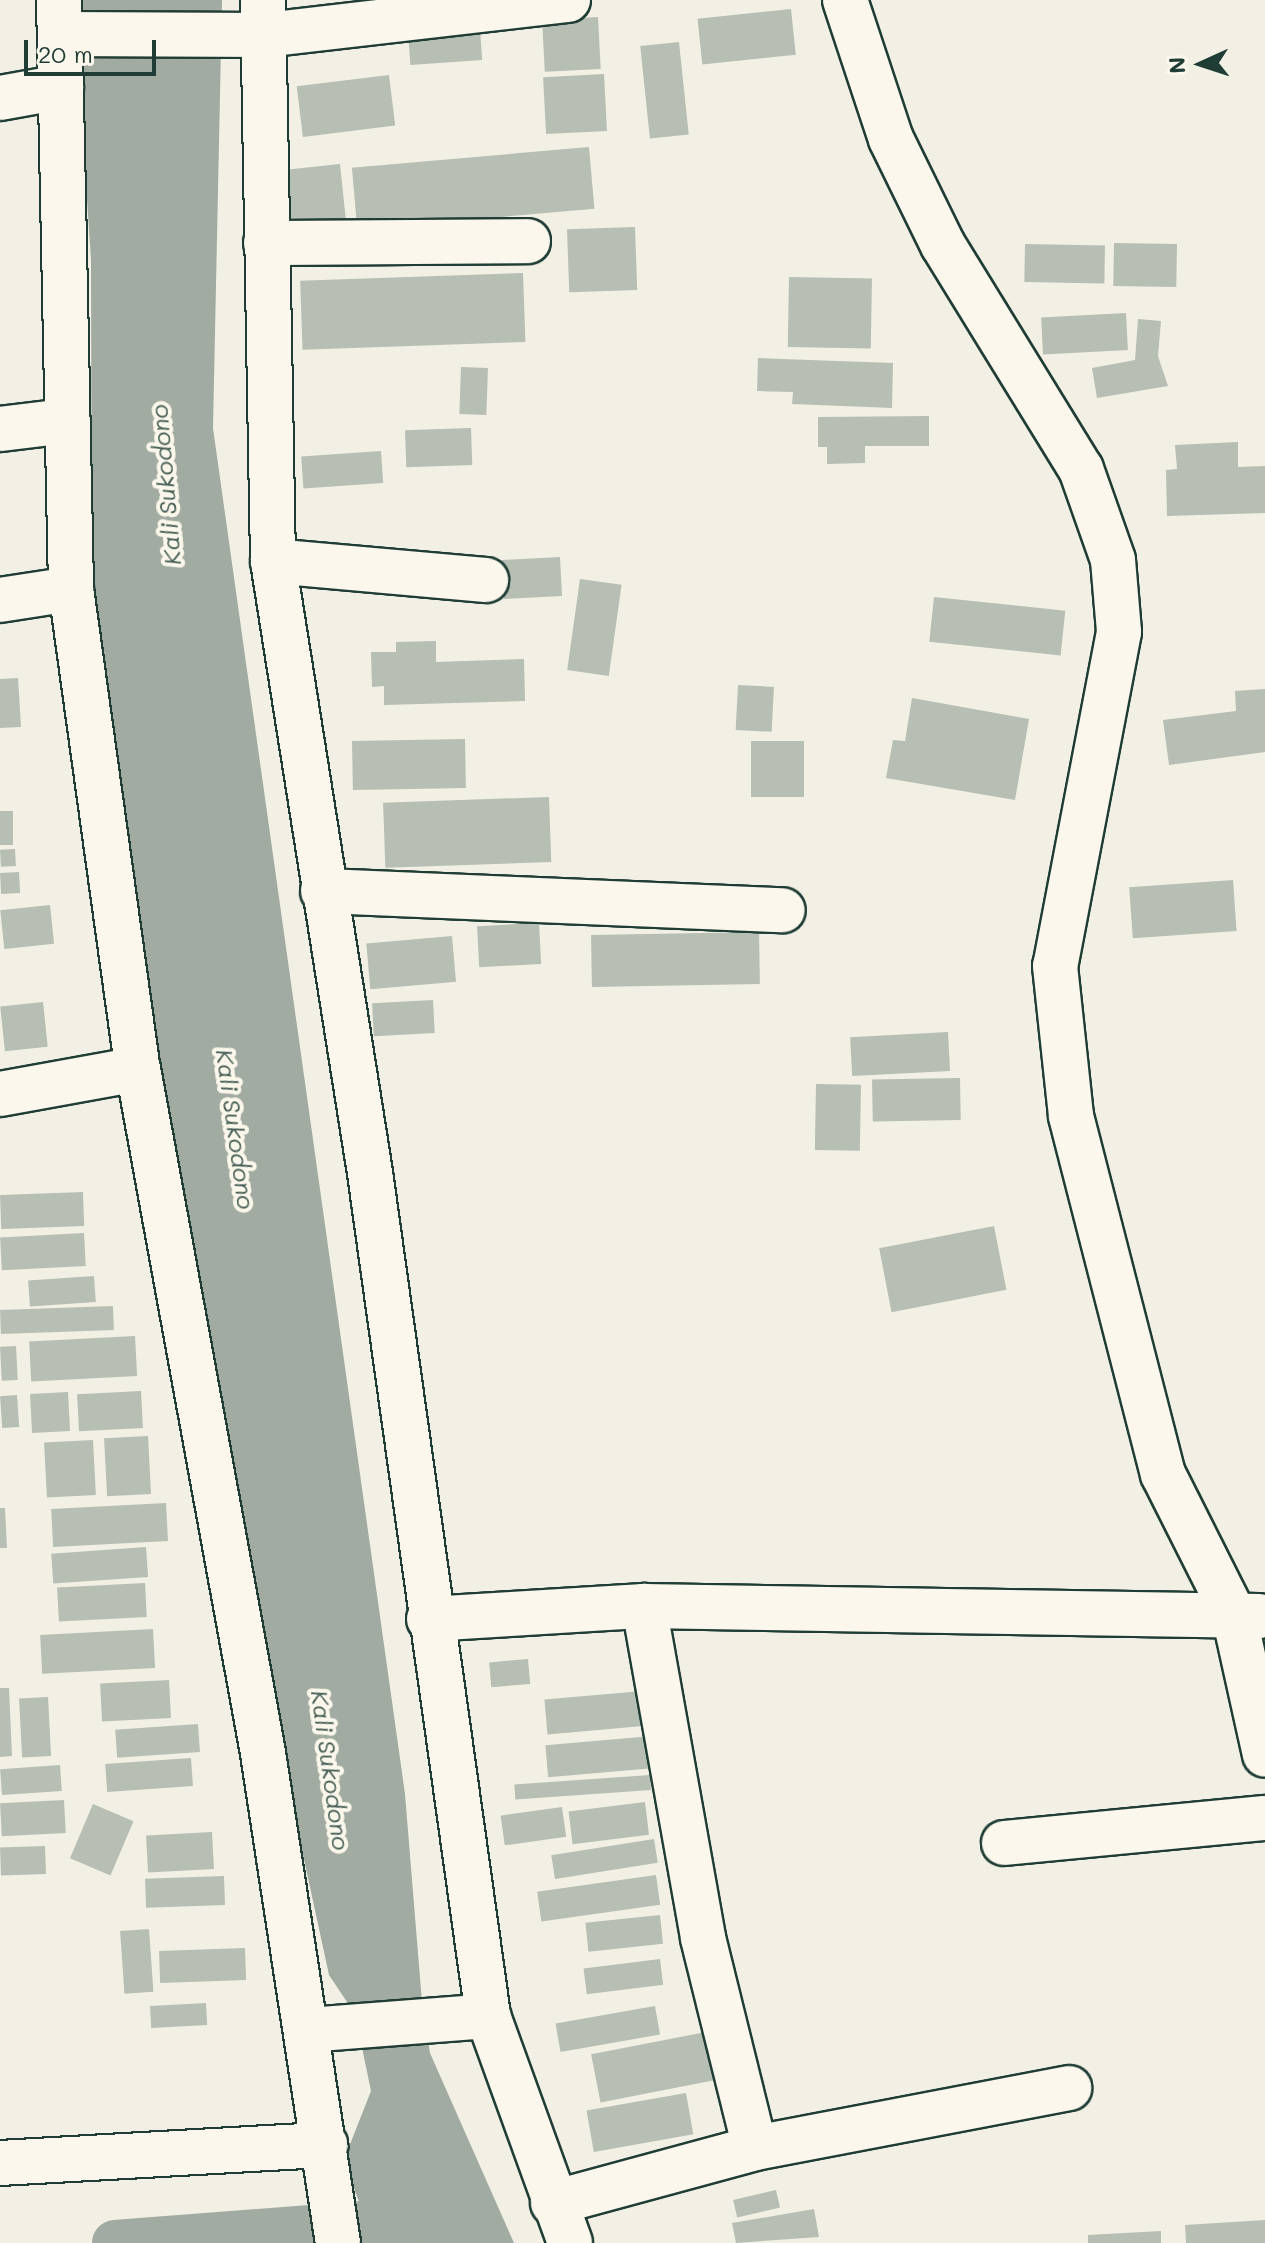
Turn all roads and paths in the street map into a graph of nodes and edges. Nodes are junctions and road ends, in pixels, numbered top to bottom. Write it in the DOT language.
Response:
graph roads {
  1 [pos="568,0"];
  2 [pos="845,0"];
  3 [pos="65,22"];
  4 [pos="255,24"];
  5 [pos="61,87"];
  6 [pos="0,98"];
  7 [pos="528,241"];
  8 [pos="266,243"];
  9 [pos="66,421"];
  10 [pos="0,429"];
  11 [pos="273,561"];
  12 [pos="486,580"];
  13 [pos="71,589"];
  14 [pos="0,600"];
  15 [pos="323,891"];
  16 [pos="783,910"];
  17 [pos="138,1069"];
  18 [pos="0,1094"];
  19 [pos="644,1606"];
  20 [pos="1249,1616"];
  21 [pos="429,1619"];
  22 [pos="1265,1755"];
  23 [pos="1265,1818"];
  24 [pos="1004,1843"];
  25 [pos="488,2016"];
  26 [pos="325,2029"];
  27 [pos="1069,2088"];
  28 [pos="755,2148"];
  29 [pos="328,2162"];
  30 [pos="0,2163"];
  31 [pos="553,2203"];
  32 [pos="338,2241"];
  33 [pos="570,2243"];
  1 -- 4 [label="street"];
  2 -- 20 [label="street"];
  3 -- 4 [label="street"];
  3 -- 5 [label="street"];
  4 -- 8 [label="street"];
  5 -- 6 [label="street"];
  5 -- 9 [label="street"];
  7 -- 8 [label="street"];
  8 -- 11 [label="street"];
  9 -- 10 [label="street"];
  9 -- 13 [label="street"];
  11 -- 12 [label="street"];
  11 -- 15 [label="street"];
  13 -- 14 [label="street"];
  13 -- 17 [label="street"];
  15 -- 16 [label="street"];
  15 -- 21 [label="street"];
  17 -- 18 [label="street"];
  17 -- 26 [label="street"];
  19 -- 20 [label="street"];
  19 -- 21 [label="street"];
  19 -- 28 [label="street"];
  20 -- 22 [label="street"];
  21 -- 25 [label="street"];
  23 -- 24 [label="street"];
  25 -- 26 [label="street"];
  25 -- 31 [label="street"];
  26 -- 29 [label="street"];
  27 -- 28 [label="street"];
  28 -- 31 [label="street"];
  29 -- 30 [label="street"];
  29 -- 32 [label="street"];
  31 -- 33 [label="street"];
}
